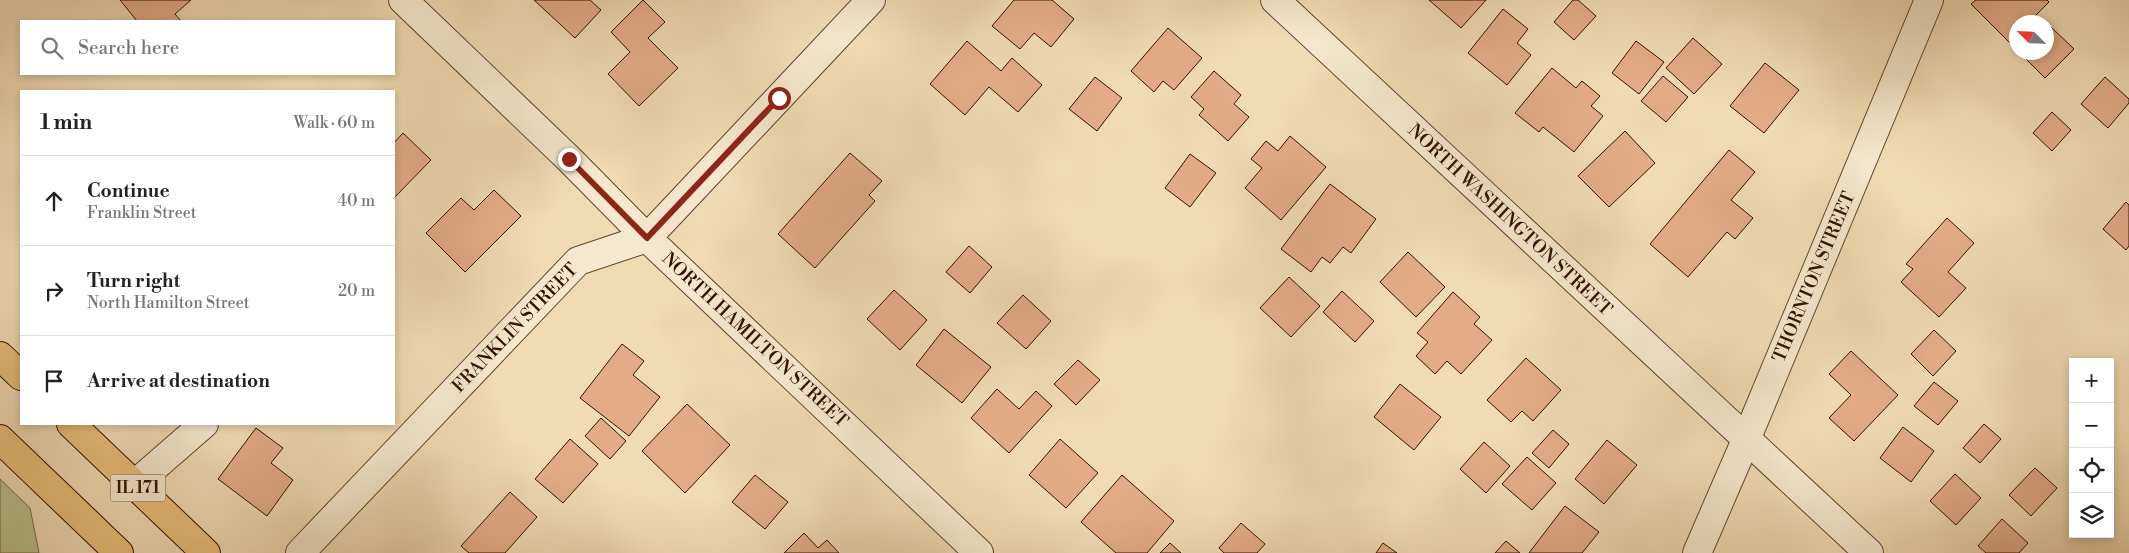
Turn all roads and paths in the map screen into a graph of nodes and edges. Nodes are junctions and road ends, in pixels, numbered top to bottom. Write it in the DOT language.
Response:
graph roads {
  1 [pos="403,0"];
  2 [pos="871,0"];
  3 [pos="1275,0"];
  4 [pos="1929,0"];
  5 [pos="647,238"];
  6 [pos="0,356"];
  7 [pos="20,375"];
  8 [pos="72,425"];
  9 [pos="203,425"];
  10 [pos="0,439"];
  11 [pos="1746,440"];
  12 [pos="134,484"];
  13 [pos="118,553"];
  14 [pos="206,553"];
  15 [pos="300,553"];
  16 [pos="979,553"];
  17 [pos="1697,553"];
  18 [pos="1869,553"];
  1 -- 5 [label="street, NORTH HAMILTON STREET"];
  2 -- 5 [label="street, FRANKLIN STREET"];
  3 -- 11 [label="street, NORTH WASHINGTON STREET"];
  4 -- 11 [label="street, THORNTON STREET"];
  5 -- 15 [label="street, FRANKLIN STREET"];
  5 -- 16 [label="street, NORTH HAMILTON STREET"];
  6 -- 7 [label="main road"];
  8 -- 12 [label="main road, IL 171"];
  9 -- 12 [label="street"];
  10 -- 13 [label="main road"];
  11 -- 17 [label="street, THORNTON STREET"];
  11 -- 18 [label="street, NORTH WASHINGTON STREET"];
  12 -- 14 [label="main road, IL 171"];
}
